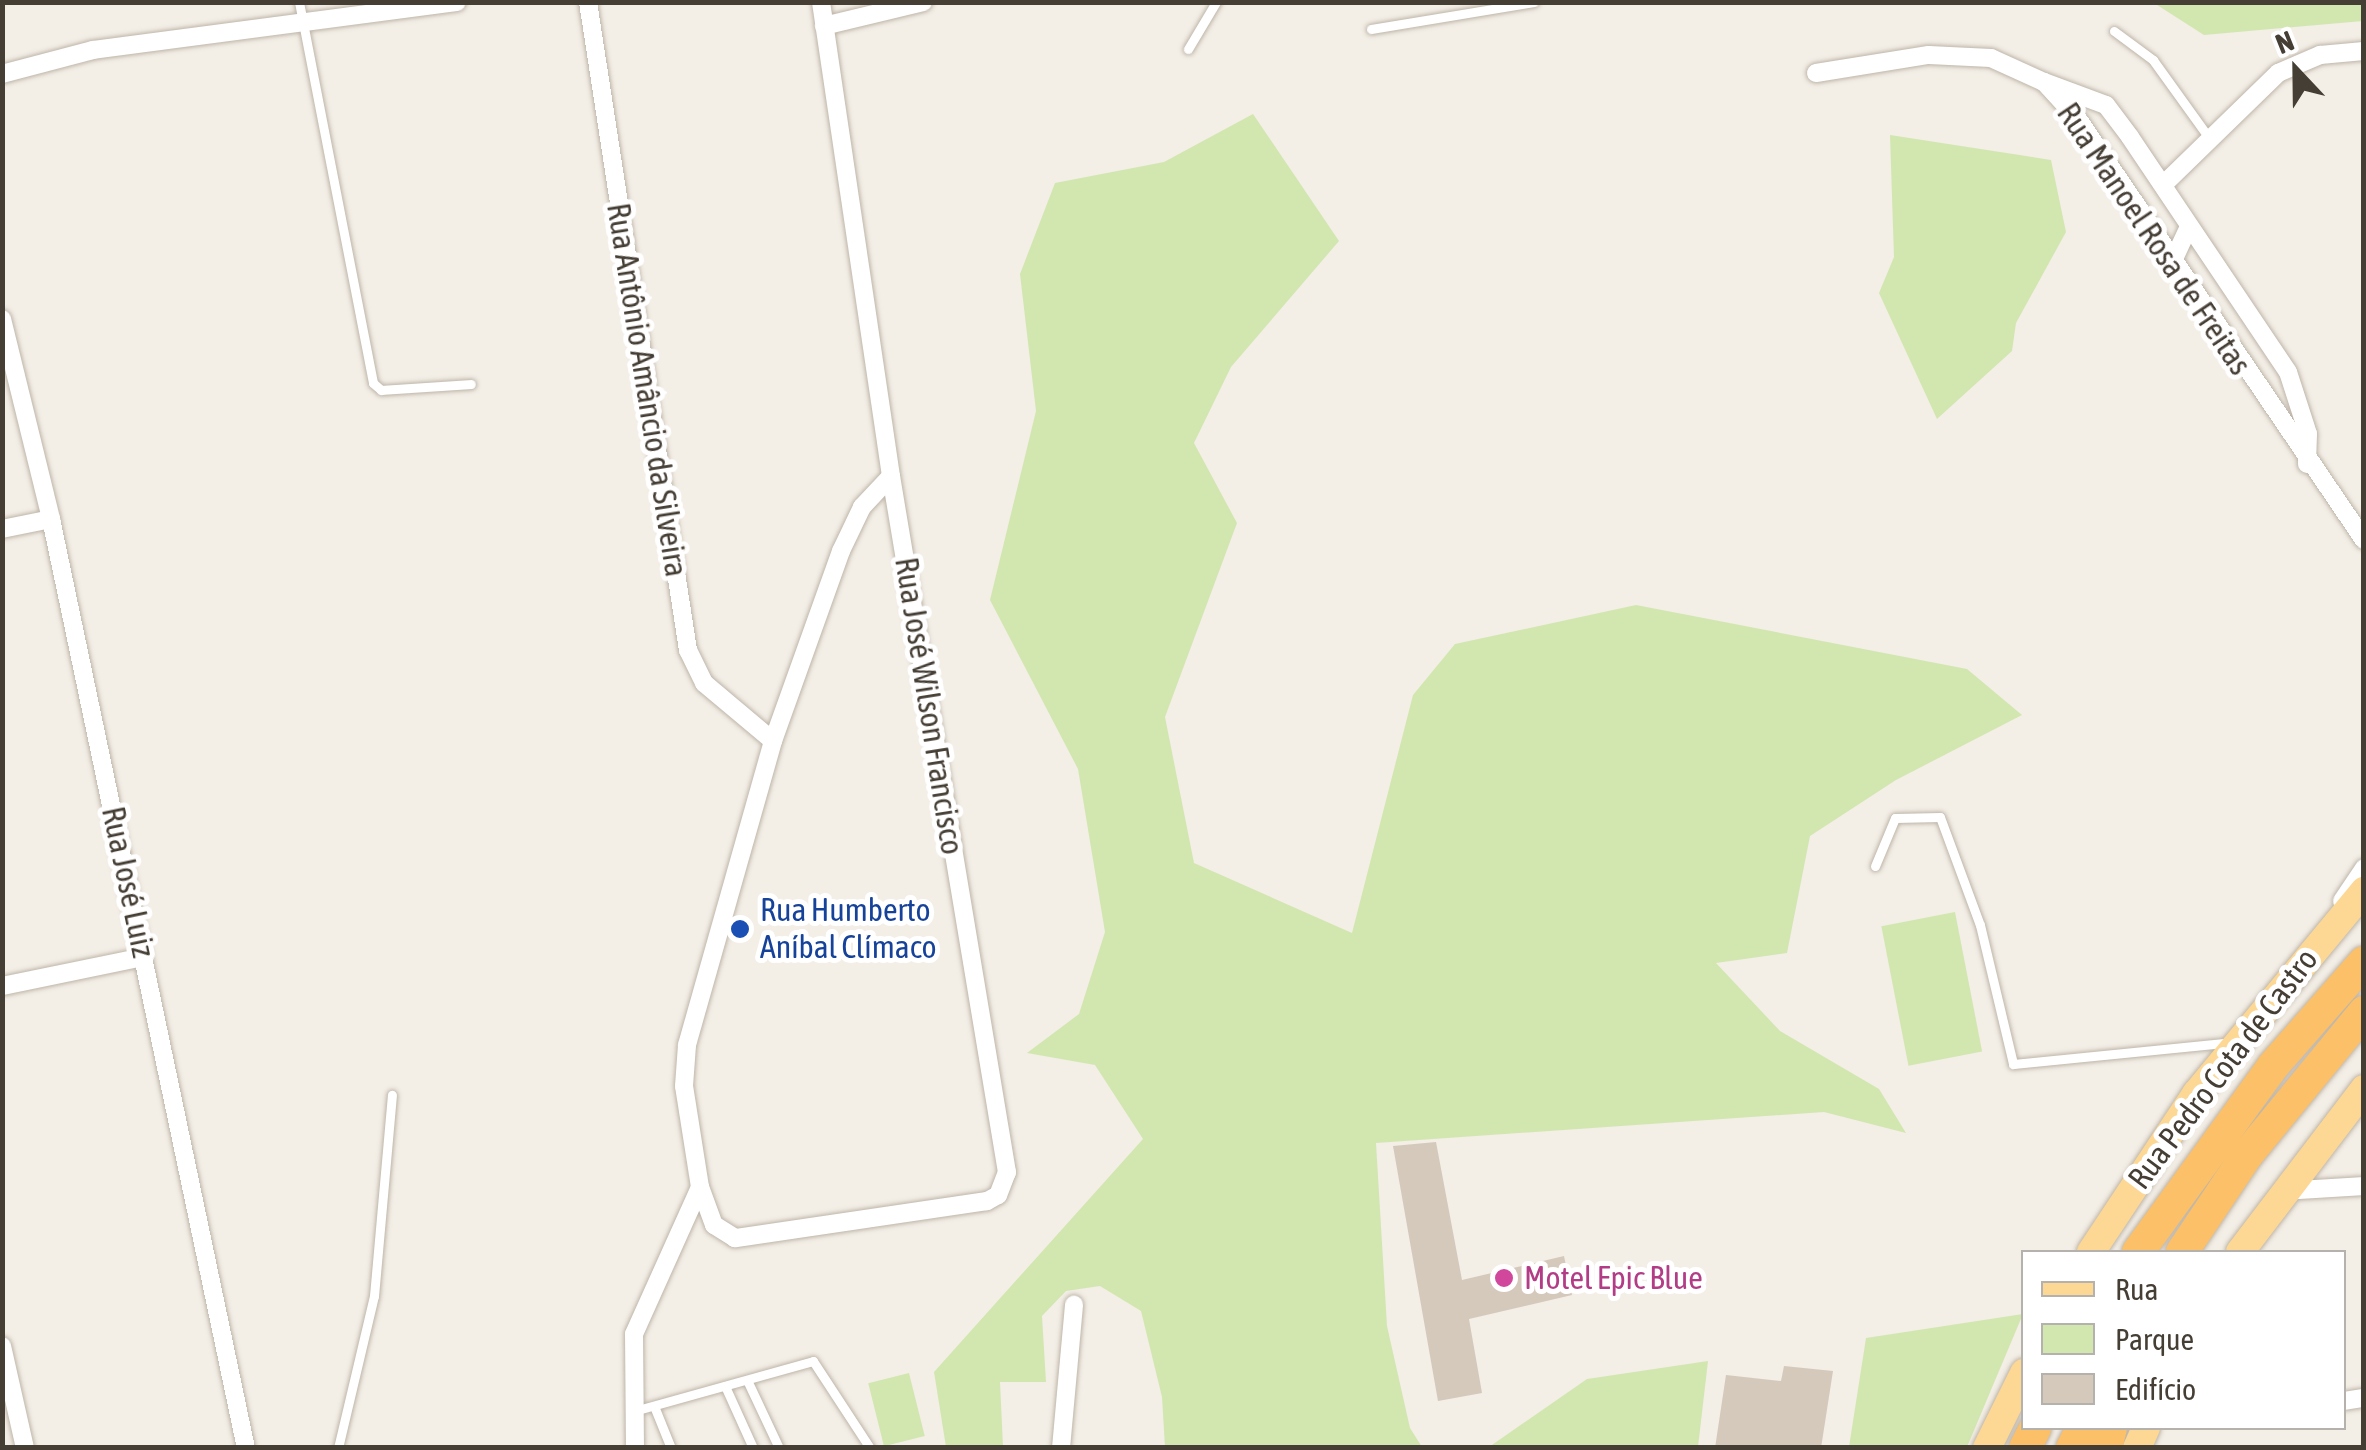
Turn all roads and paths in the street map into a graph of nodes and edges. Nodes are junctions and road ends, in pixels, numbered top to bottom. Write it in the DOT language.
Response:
graph roads {
  1 [pos="299,2"];
  2 [pos="457,2"];
  3 [pos="588,2"];
  4 [pos="821,2"];
  5 [pos="924,2"];
  6 [pos="1216,2"];
  7 [pos="1534,2"];
  8 [pos="303,24"];
  9 [pos="824,26"];
  10 [pos="1371,30"];
  11 [pos="2114,30"];
  12 [pos="1188,50"];
  13 [pos="2364,51"];
  14 [pos="1816,73"];
  15 [pos="2,74"];
  16 [pos="2044,82"];
  17 [pos="2210,141"];
  18 [pos="2163,185"];
  19 [pos="2189,227"];
  20 [pos="2172,263"];
  21 [pos="2,319"];
  22 [pos="471,384"];
  23 [pos="2307,464"];
  24 [pos="891,476"];
  25 [pos="52,519"];
  26 [pos="2,529"];
  27 [pos="2364,540"];
  28 [pos="773,741"];
  29 [pos="1875,866"];
  30 [pos="2364,868"];
  31 [pos="2364,891"];
  32 [pos="144,957"];
  33 [pos="2364,962"];
  34 [pos="2290,980"];
  35 [pos="2,986"];
  36 [pos="2364,1012"];
  37 [pos="2237,1042"];
  38 [pos="2364,1089"];
  39 [pos="392,1095"];
  40 [pos="2364,1186"];
  41 [pos="700,1187"];
  42 [pos="2282,1192"];
  43 [pos="2092,1250"];
  44 [pos="2139,1250"];
  45 [pos="2183,1250"];
  46 [pos="2241,1250"];
  47 [pos="1074,1305"];
  48 [pos="2,1346"];
  49 [pos="2021,1378"];
  50 [pos="747,1380"];
  51 [pos="725,1386"];
  52 [pos="654,1406"];
  53 [pos="634,1411"];
  54 [pos="24,1448"];
  55 [pos="246,1448"];
  56 [pos="338,1448"];
  57 [pos="634,1448"];
  58 [pos="670,1448"];
  59 [pos="752,1448"];
  60 [pos="779,1448"];
  61 [pos="870,1448"];
  62 [pos="1061,1448"];
  63 [pos="1986,1448"];
  1 -- 8 [label="lane"];
  2 -- 8 [label="street"];
  3 -- 28 [label="street, Rua Antônio Amâncio da Silveira"];
  4 -- 9 [label="street, Rua José Wilson Francisco"];
  5 -- 9 [label="street"];
  6 -- 12 [label="lane"];
  7 -- 10 [label="lane"];
  8 -- 15 [label="street"];
  8 -- 22 [label="lane"];
  9 -- 24 [label="street, Rua José Wilson Francisco"];
  11 -- 17 [label="lane"];
  13 -- 17 [label="street"];
  14 -- 16 [label="street, Rua Manoel Rosa de Freitas"];
  16 -- 18 [label="street"];
  16 -- 20 [label="street, Rua Manoel Rosa de Freitas"];
  17 -- 18 [label="street"];
  18 -- 19 [label="street"];
  19 -- 20 [label="street"];
  19 -- 23 [label="street"];
  20 -- 23 [label="street, Rua Manoel Rosa de Freitas"];
  21 -- 25 [label="street, Rua José Luiz"];
  23 -- 27 [label="street, Rua Manoel Rosa de Freitas"];
  24 -- 28 [label="street"];
  24 -- 41 [label="street, Rua José Wilson Francisco"];
  25 -- 26 [label="street"];
  25 -- 32 [label="street, Rua José Luiz"];
  28 -- 41 [label="street"];
  29 -- 37 [label="lane"];
  30 -- 34 [label="street"];
  31 -- 34 [label="main road, Rua Pedro Cota de Castro"];
  32 -- 35 [label="street"];
  32 -- 55 [label="street, Rua José Luiz"];
  33 -- 44 [label="highway"];
  34 -- 37 [label="main road, Rua Pedro Cota de Castro"];
  36 -- 45 [label="highway"];
  37 -- 43 [label="main road, Rua Pedro Cota de Castro"];
  38 -- 42 [label="main road"];
  39 -- 56 [label="lane"];
  40 -- 42 [label="street"];
  41 -- 53 [label="street"];
  42 -- 46 [label="main road"];
  47 -- 62 [label="street"];
  48 -- 54 [label="street"];
  49 -- 63 [label="main road"];
  50 -- 51 [label="lane"];
  50 -- 60 [label="lane"];
  50 -- 61 [label="lane"];
  51 -- 52 [label="lane"];
  51 -- 59 [label="lane"];
  52 -- 53 [label="lane"];
  52 -- 58 [label="lane"];
  53 -- 57 [label="street"];
}
